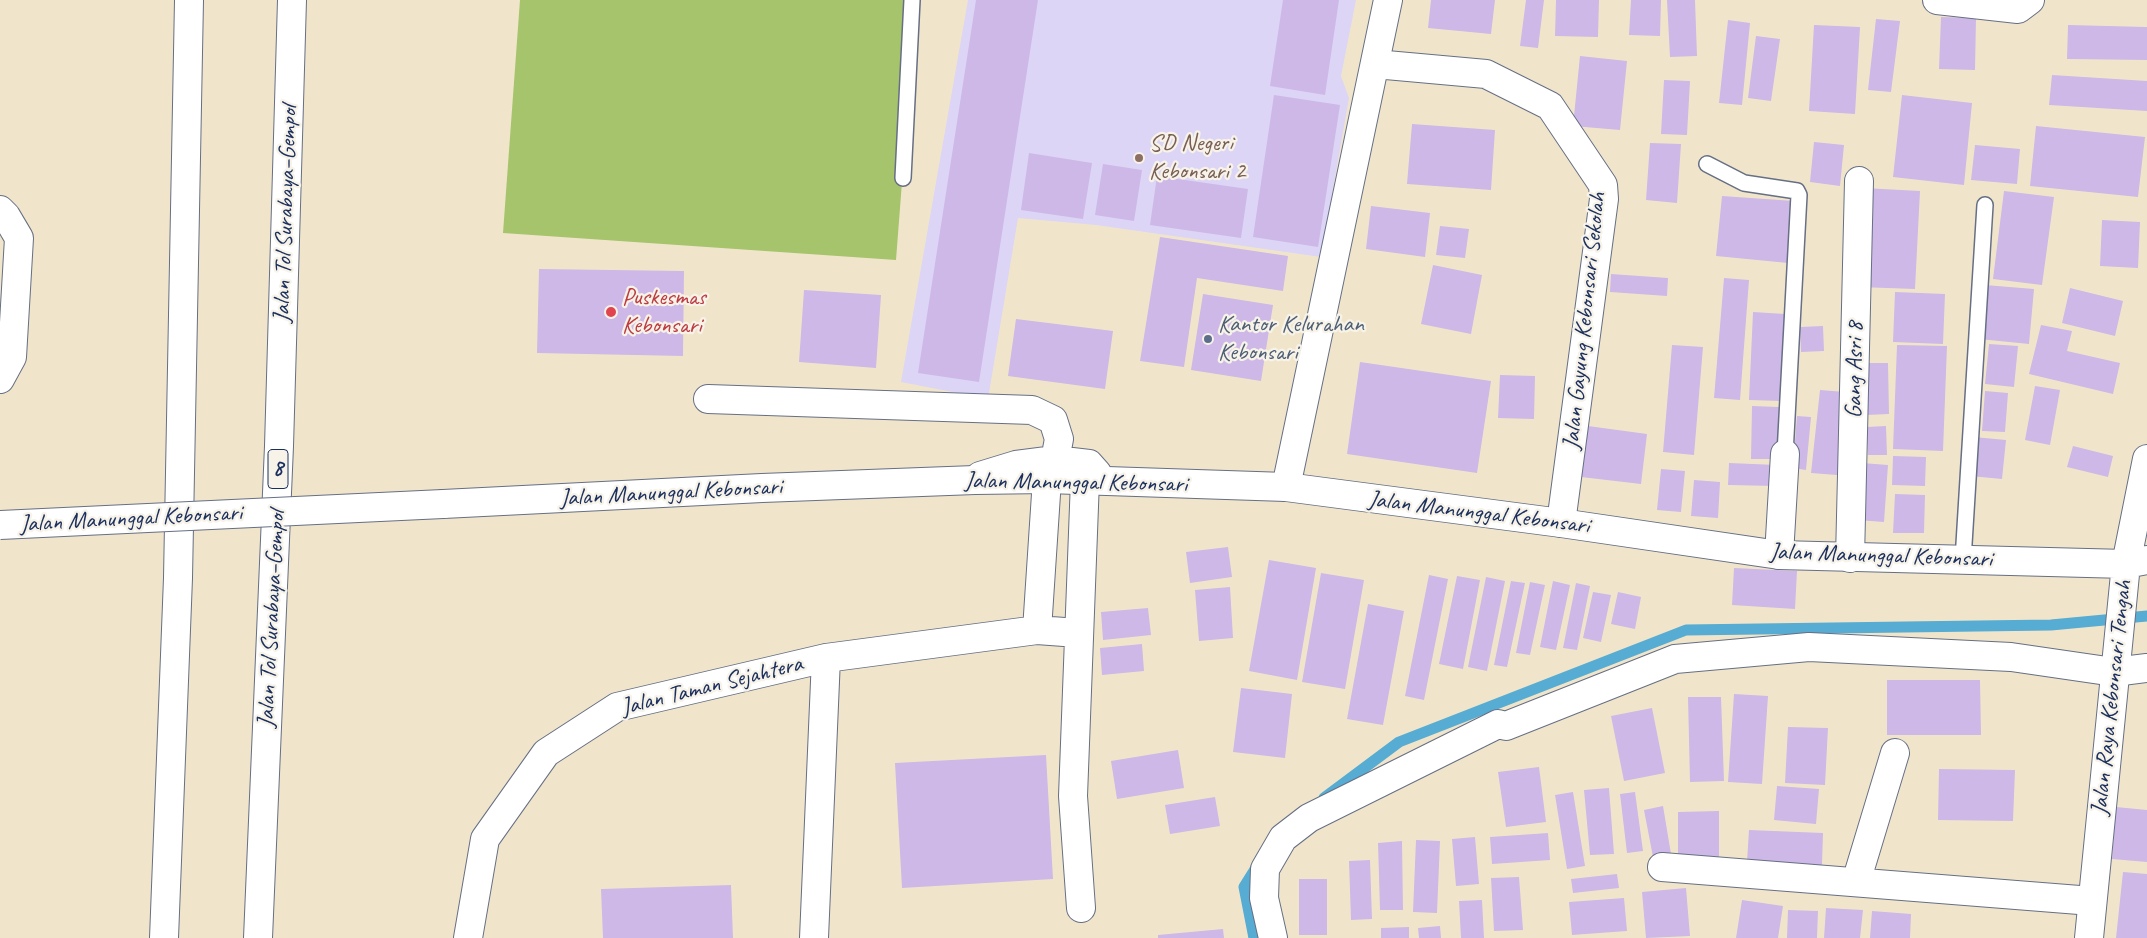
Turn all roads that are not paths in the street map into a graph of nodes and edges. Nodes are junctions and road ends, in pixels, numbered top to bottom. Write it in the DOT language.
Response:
graph roads {
  1 [pos="189,0"];
  2 [pos="292,0"];
  3 [pos="912,0"];
  4 [pos="1388,0"];
  5 [pos="1937,0"];
  6 [pos="2030,0"];
  7 [pos="1375,64"];
  8 [pos="1706,164"];
  9 [pos="903,178"];
  10 [pos="1859,181"];
  11 [pos="1985,205"];
  12 [pos="0,210"];
  13 [pos="0,379"];
  14 [pos="708,399"];
  15 [pos="1785,454"];
  16 [pos="2147,459"];
  17 [pos="1051,469"];
  18 [pos="1091,480"];
  19 [pos="1286,487"];
  20 [pos="1561,523"];
  21 [pos="0,526"];
  22 [pos="1779,555"];
  23 [pos="1850,558"];
  24 [pos="1963,560"];
  25 [pos="2136,562"];
  26 [pos="1036,630"];
  27 [pos="1078,633"];
  28 [pos="826,658"];
  29 [pos="2114,663"];
  30 [pos="2147,668"];
  31 [pos="1895,753"];
  32 [pos="1662,867"];
  33 [pos="1856,882"];
  34 [pos="2092,901"];
  35 [pos="1081,908"];
  36 [pos="164,938"];
  37 [pos="258,938"];
  38 [pos="468,938"];
  39 [pos="814,938"];
  40 [pos="1273,938"];
  41 [pos="2088,938"];
  1 -- 36 [label="main road"];
  2 -- 37 [label="main road, Jalan Tol Surabaya–Gempol / 8"];
  3 -- 9 [label="lane"];
  4 -- 7 [label="main road"];
  5 -- 6 [label="main road"];
  7 -- 19 [label="main road"];
  7 -- 20 [label="main road, Jalan Gayung Kebonsari Sekolah"];
  8 -- 15 [label="lane"];
  10 -- 23 [label="main road, Gang Asri 8"];
  11 -- 24 [label="lane"];
  12 -- 13 [label="main road"];
  14 -- 17 [label="main road"];
  15 -- 22 [label="main road"];
  16 -- 25 [label="main road, Jalan Raya Kebonsari Tengah"];
  17 -- 18 [label="main road, Jalan Manunggal Kebonsari"];
  17 -- 21 [label="main road, Jalan Manunggal Kebonsari, bridge"];
  17 -- 26 [label="main road"];
  18 -- 19 [label="main road, Jalan Manunggal Kebonsari"];
  18 -- 27 [label="main road"];
  19 -- 20 [label="main road, Jalan Manunggal Kebonsari"];
  20 -- 22 [label="main road, Jalan Manunggal Kebonsari"];
  22 -- 23 [label="main road, Jalan Manunggal Kebonsari"];
  23 -- 24 [label="main road, Jalan Manunggal Kebonsari"];
  24 -- 25 [label="main road, Jalan Manunggal Kebonsari"];
  25 -- 29 [label="main road, Jalan Raya Kebonsari Tengah"];
  26 -- 27 [label="main road, Jalan Taman Sejahtera"];
  26 -- 28 [label="main road, Jalan Taman Sejahtera"];
  27 -- 35 [label="main road"];
  28 -- 38 [label="main road, Jalan Taman Sejahtera"];
  28 -- 39 [label="main road, Jalan Taman Sejahtera"];
  29 -- 30 [label="main road"];
  29 -- 34 [label="main road, Jalan Raya Kebonsari Tengah"];
  29 -- 40 [label="main road"];
  31 -- 33 [label="main road"];
  32 -- 33 [label="main road"];
  33 -- 34 [label="main road"];
  34 -- 41 [label="main road, Jalan Raya Kebonsari Tengah"];
}
